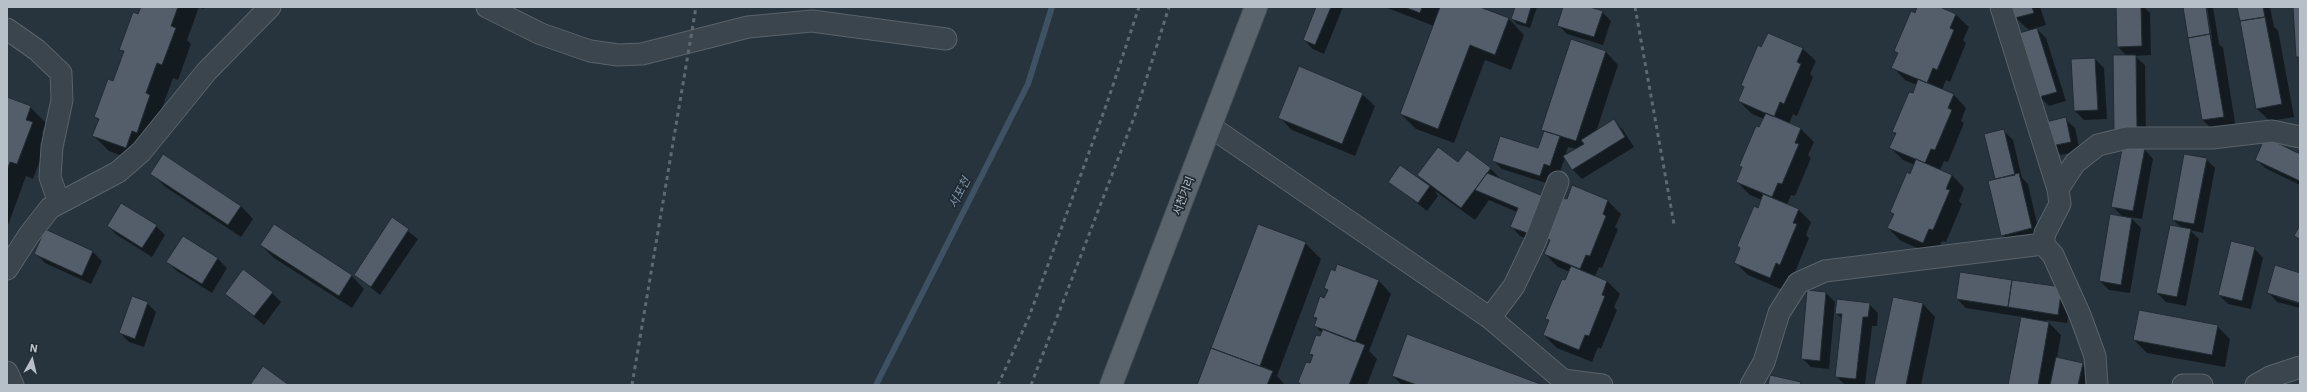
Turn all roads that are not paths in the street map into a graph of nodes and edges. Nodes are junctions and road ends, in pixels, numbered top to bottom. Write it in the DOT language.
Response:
graph roads {
  1 [pos="270,7"];
  2 [pos="486,7"];
  3 [pos="1256,7"];
  4 [pos="2001,7"];
  5 [pos="7,29"];
  6 [pos="946,39"];
  7 [pos="1211,128"];
  8 [pos="2300,137"];
  9 [pos="1558,182"];
  10 [pos="2058,189"];
  11 [pos="59,203"];
  12 [pos="2043,244"];
  13 [pos="7,269"];
  14 [pos="1490,318"];
  15 [pos="2300,367"];
  16 [pos="7,372"];
  17 [pos="1562,382"];
  18 [pos="13,385"];
  19 [pos="1111,385"];
  20 [pos="1602,385"];
  21 [pos="1751,385"];
  22 [pos="2097,385"];
  23 [pos="2183,385"];
  24 [pos="2202,385"];
  25 [pos="2256,385"];
  1 -- 11 [label="street"];
  2 -- 6 [label="street"];
  3 -- 7 [label="main road, 서천거리"];
  4 -- 10 [label="street"];
  5 -- 11 [label="street"];
  7 -- 14 [label="street"];
  7 -- 19 [label="main road, 서천거리"];
  8 -- 10 [label="street"];
  9 -- 14 [label="street"];
  10 -- 12 [label="street"];
  11 -- 13 [label="street"];
  12 -- 21 [label="street"];
  12 -- 22 [label="street"];
  14 -- 17 [label="street"];
  15 -- 25 [label="street"];
  16 -- 18 [label="street"];
  17 -- 20 [label="street"];
  23 -- 24 [label="street"];
}
